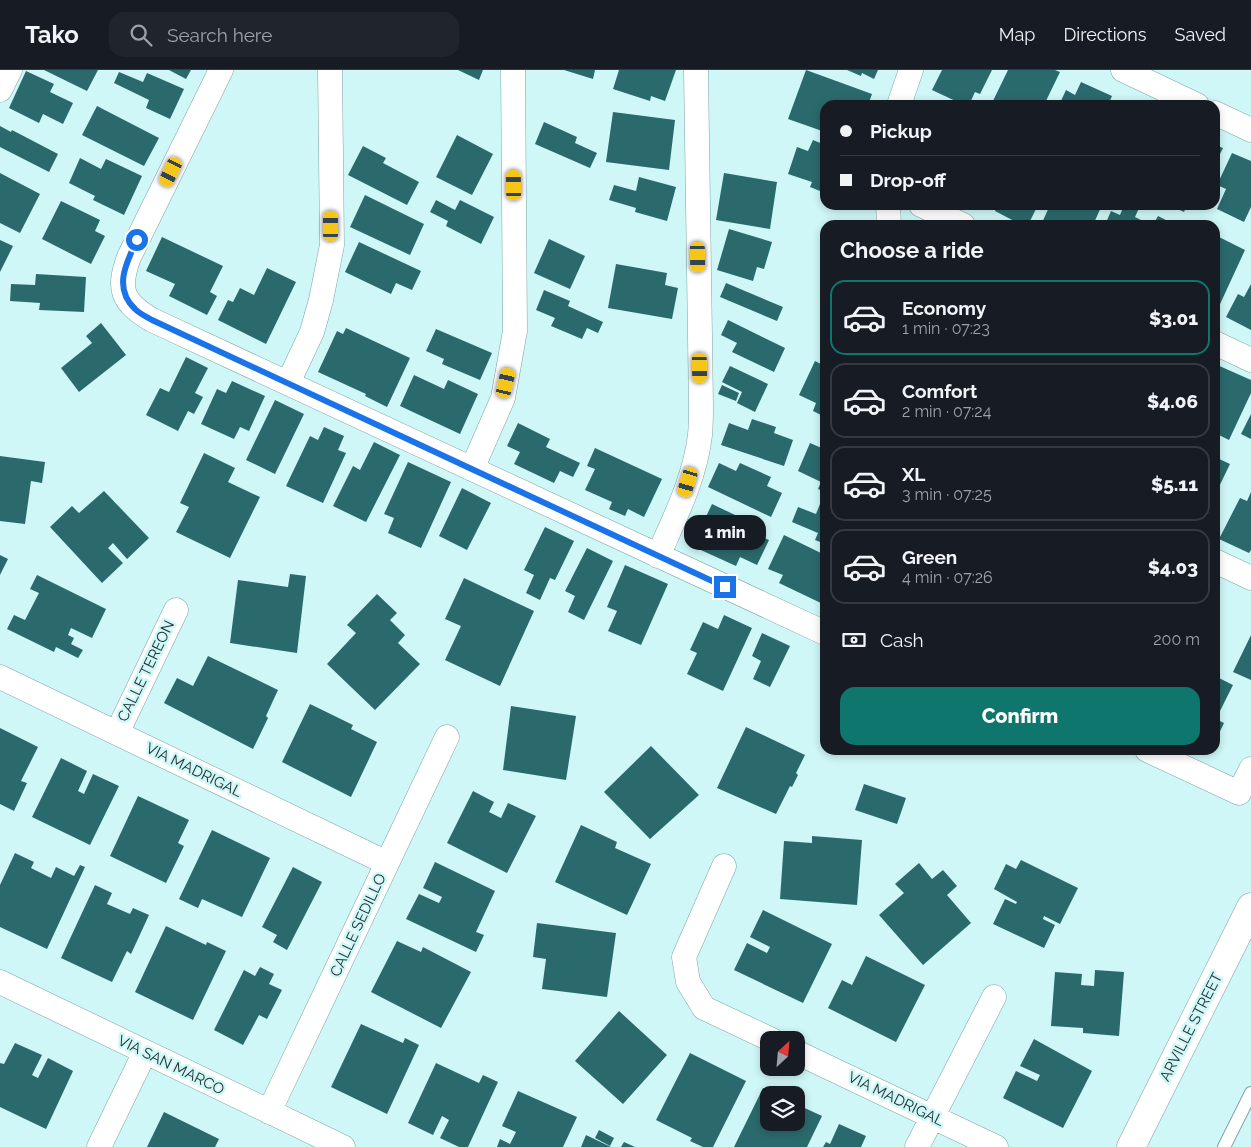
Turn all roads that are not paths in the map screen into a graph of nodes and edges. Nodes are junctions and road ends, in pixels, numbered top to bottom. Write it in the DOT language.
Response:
graph roads {
  1 [pos="10,70"];
  2 [pos="221,70"];
  3 [pos="330,70"];
  4 [pos="513,70"];
  5 [pos="696,70"];
  6 [pos="911,70"];
  7 [pos="1123,70"];
  8 [pos="0,90"];
  9 [pos="901,100"];
  10 [pos="1186,100"];
  11 [pos="1220,115"];
  12 [pos="1251,130"];
  13 [pos="932,210"];
  14 [pos="953,220"];
  15 [pos="1220,346"];
  16 [pos="1251,360"];
  17 [pos="288,383"];
  18 [pos="472,469"];
  19 [pos="658,556"];
  20 [pos="1220,563"];
  21 [pos="1251,578"];
  22 [pos="176,610"];
  23 [pos="820,631"];
  24 [pos="0,677"];
  25 [pos="117,733"];
  26 [pos="447,737"];
  27 [pos="1158,755"];
  28 [pos="1251,769"];
  29 [pos="387,863"];
  30 [pos="724,866"];
  31 [pos="1251,907"];
  32 [pos="0,982"];
  33 [pos="994,997"];
  34 [pos="760,1034"];
  35 [pos="145,1052"];
  36 [pos="805,1056"];
  37 [pos="1251,1093"];
  38 [pos="269,1112"];
  39 [pos="932,1117"];
  40 [pos="99,1147"];
  41 [pos="343,1147"];
  42 [pos="917,1147"];
  43 [pos="996,1147"];
  44 [pos="1131,1147"];
  45 [pos="1224,1147"];
  1 -- 8 [label="street"];
  2 -- 17 [label="street"];
  3 -- 17 [label="street"];
  4 -- 18 [label="street"];
  5 -- 19 [label="street"];
  6 -- 9 [label="street"];
  7 -- 10 [label="street"];
  11 -- 12 [label="street"];
  13 -- 14 [label="street"];
  15 -- 16 [label="street"];
  17 -- 18 [label="street"];
  18 -- 19 [label="street"];
  19 -- 23 [label="street"];
  20 -- 21 [label="street"];
  22 -- 25 [label="street, CALLE TEREON"];
  24 -- 25 [label="street, VIA MADRIGAL"];
  25 -- 29 [label="street, VIA MADRIGAL"];
  26 -- 29 [label="street, CALLE SEDILLO"];
  27 -- 28 [label="street"];
  29 -- 38 [label="street, CALLE SEDILLO"];
  30 -- 34 [label="street"];
  31 -- 44 [label="main road, ARVILLE STREET"];
  32 -- 35 [label="street, VIA SAN MARCO"];
  33 -- 39 [label="street"];
  35 -- 38 [label="street, VIA SAN MARCO"];
  35 -- 40 [label="street"];
  36 -- 39 [label="street, VIA MADRIGAL"];
  37 -- 45 [label="lane"];
  38 -- 41 [label="street, VIA SAN MARCO"];
  39 -- 42 [label="street"];
  39 -- 43 [label="street, VIA MADRIGAL"];
}
